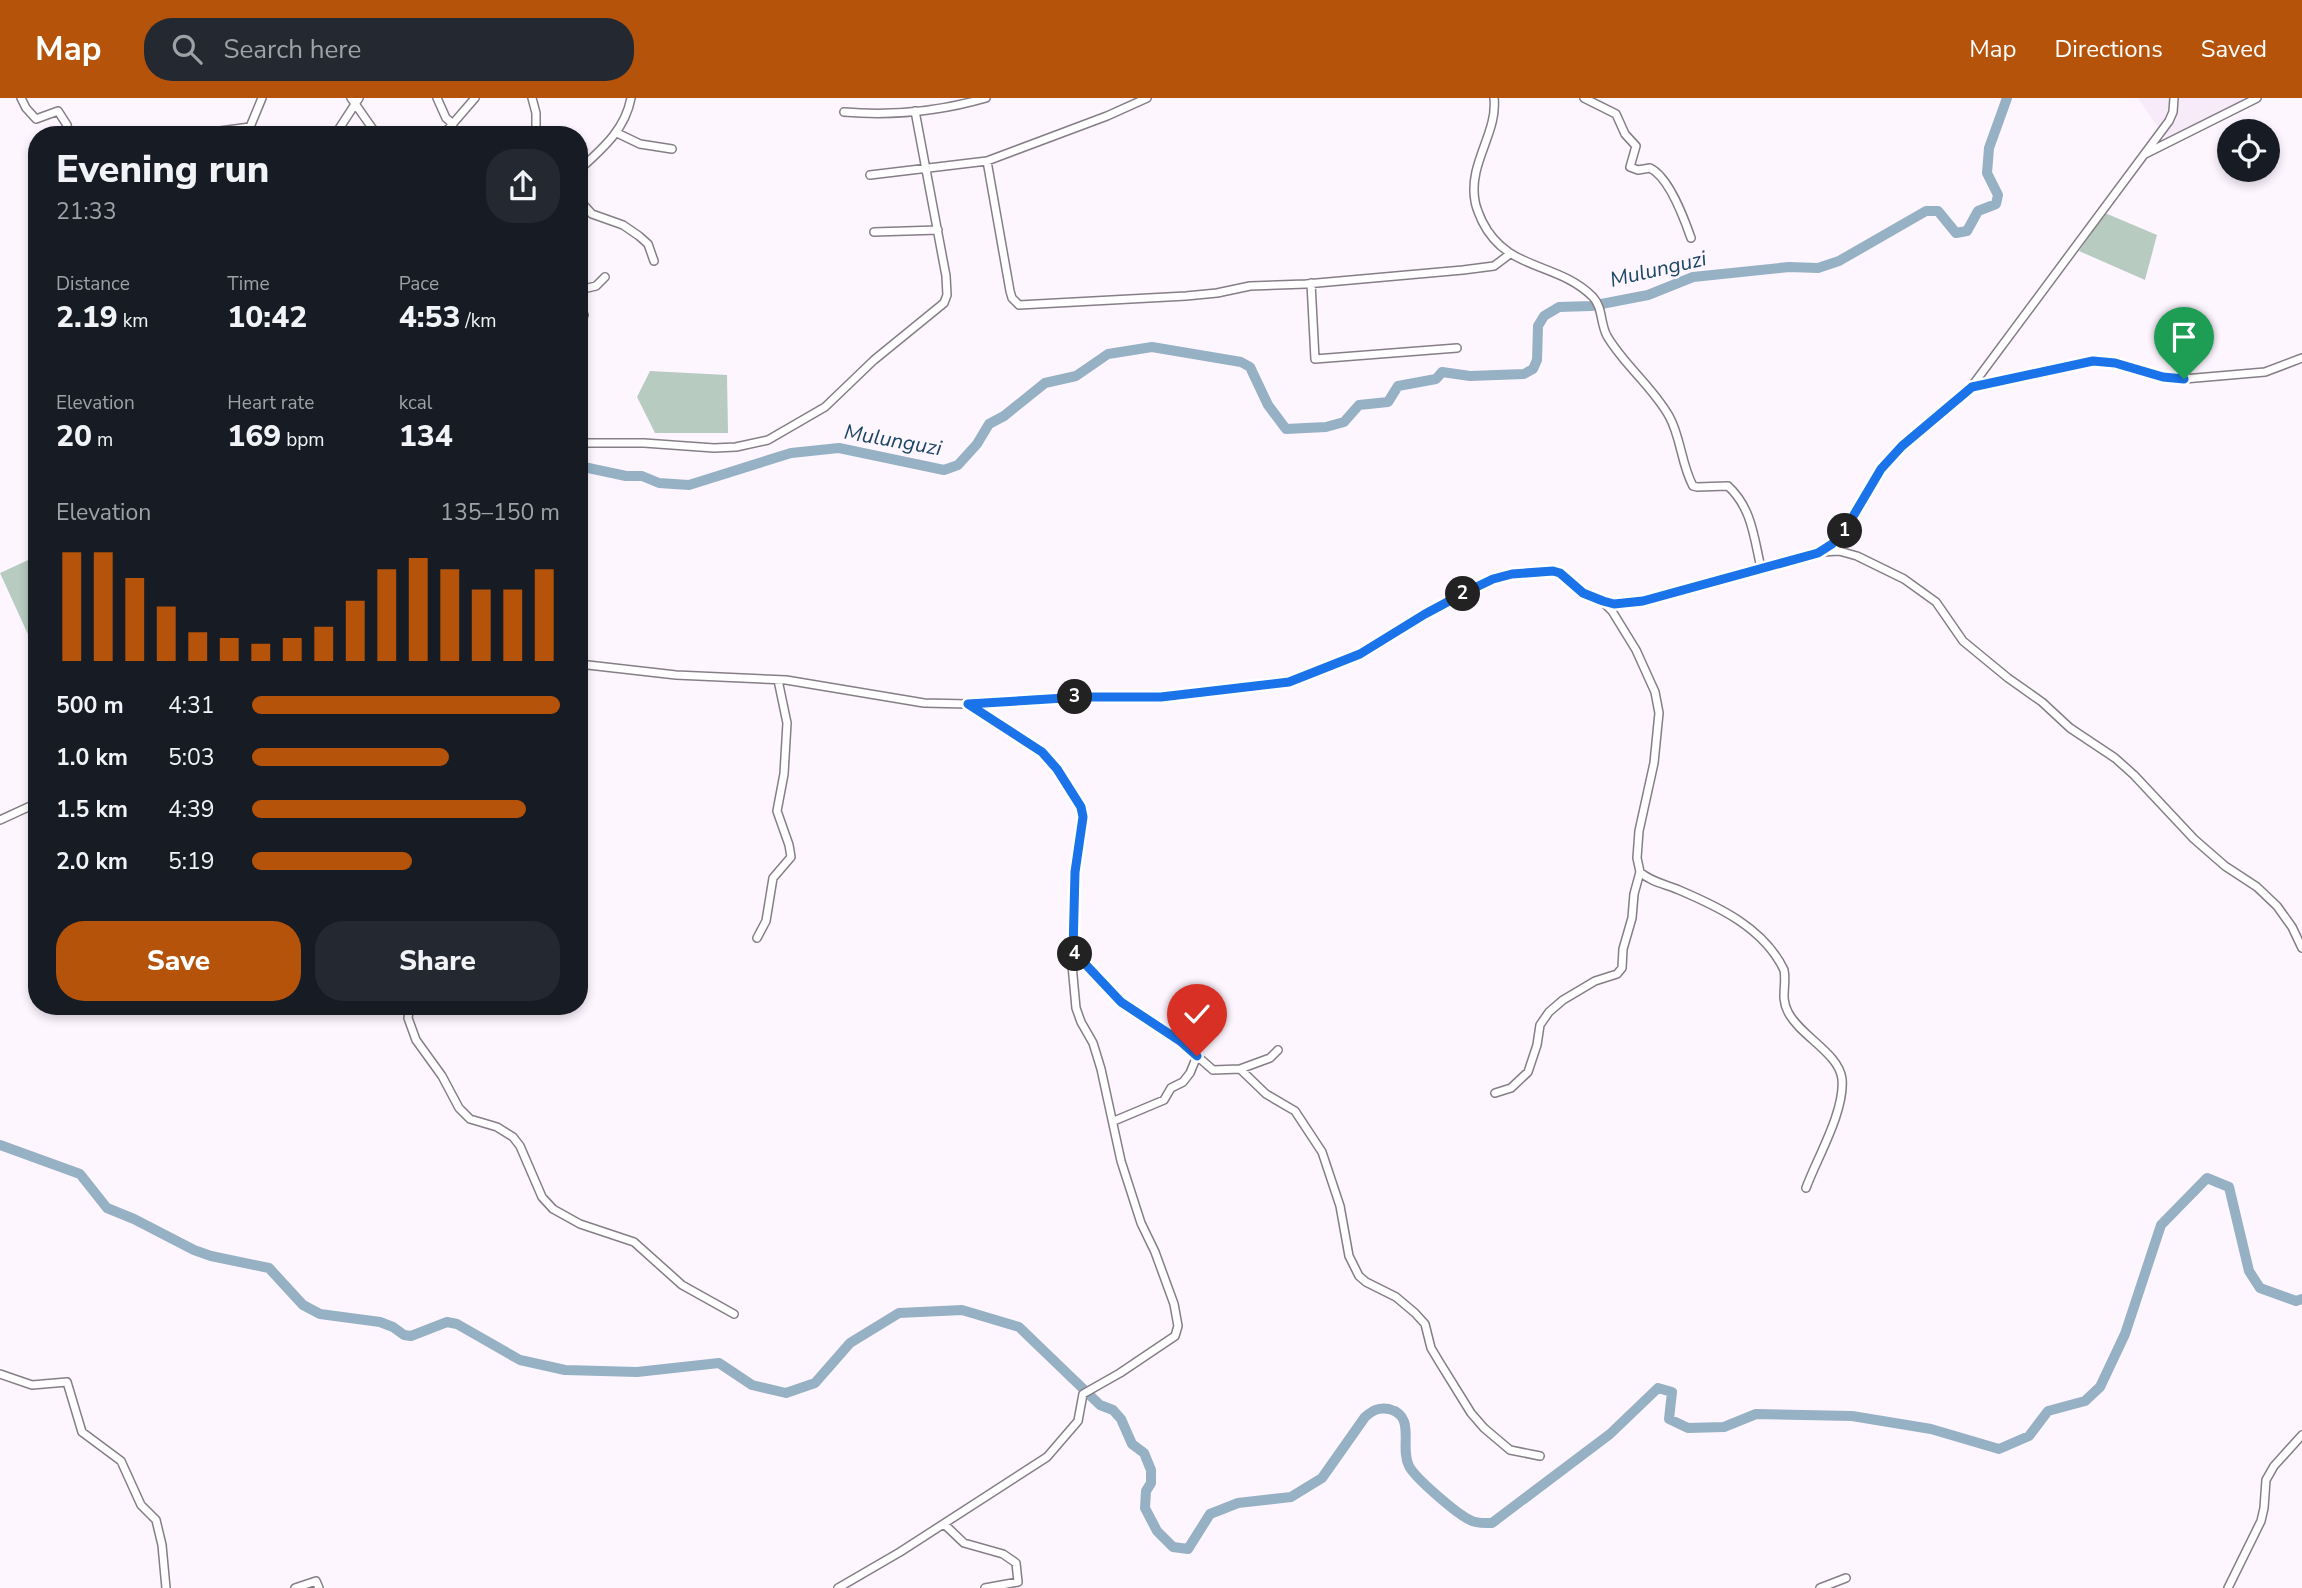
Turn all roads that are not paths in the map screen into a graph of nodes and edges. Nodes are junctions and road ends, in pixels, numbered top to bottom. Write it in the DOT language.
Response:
graph roads {
  1 [pos="21,98"];
  2 [pos="262,98"];
  3 [pos="437,98"];
  4 [pos="475,98"];
  5 [pos="532,98"];
  6 [pos="631,98"];
  7 [pos="986,98"];
  8 [pos="1147,98"];
  9 [pos="1494,98"];
  10 [pos="1584,98"];
  11 [pos="2174,98"];
  12 [pos="2257,98"];
  13 [pos="355,100"];
  14 [pos="915,111"];
  15 [pos="844,112"];
  16 [pos="453,124"];
  17 [pos="67,126"];
  18 [pos="250,126"];
  19 [pos="340,126"];
  20 [pos="371,126"];
  21 [pos="536,126"];
  22 [pos="617,133"];
  23 [pos="672,149"];
  24 [pos="2143,155"];
  25 [pos="588,161"];
  26 [pos="987,161"];
  27 [pos="926,170"];
  28 [pos="870,175"];
  29 [pos="588,210"];
  30 [pos="938,230"];
  31 [pos="874,232"];
  32 [pos="1691,238"];
  33 [pos="1510,254"];
  34 [pos="654,261"];
  35 [pos="605,277"];
  36 [pos="1311,284"];
  37 [pos="588,288"];
  38 [pos="1457,348"];
  39 [pos="2302,358"];
  40 [pos="1972,387"];
  41 [pos="588,443"];
  42 [pos="1818,553"];
  43 [pos="1761,568"];
  44 [pos="1603,601"];
  45 [pos="588,665"];
  46 [pos="778,680"];
  47 [pos="968,704"];
  48 [pos="28,807"];
  49 [pos="0,820"];
  50 [pos="1640,872"];
  51 [pos="757,938"];
  52 [pos="2302,948"];
  53 [pos="1073,951"];
  54 [pos="408,1015"];
  55 [pos="1278,1050"];
  56 [pos="1197,1056"];
  57 [pos="1240,1069"];
  58 [pos="1495,1093"];
  59 [pos="1114,1121"];
  60 [pos="1806,1188"];
  61 [pos="734,1314"];
  62 [pos="0,1374"];
  63 [pos="2302,1435"];
  64 [pos="1540,1456"];
  65 [pos="944,1524"];
  66 [pos="1846,1578"];
  67 [pos="166,1588"];
  68 [pos="295,1588"];
  69 [pos="319,1588"];
  70 [pos="838,1588"];
  71 [pos="985,1588"];
  72 [pos="1820,1588"];
  73 [pos="2228,1588"];
  1 -- 17 [label="street"];
  2 -- 18 [label="street"];
  3 -- 16 [label="street"];
  4 -- 16 [label="street"];
  5 -- 21 [label="street"];
  6 -- 22 [label="street"];
  7 -- 14 [label="street"];
  8 -- 26 [label="street"];
  9 -- 33 [label="street"];
  10 -- 32 [label="street"];
  11 -- 24 [label="street"];
  12 -- 24 [label="street"];
  13 -- 19 [label="street"];
  13 -- 20 [label="street"];
  14 -- 15 [label="street"];
  14 -- 27 [label="street"];
  22 -- 23 [label="street"];
  22 -- 25 [label="street"];
  24 -- 40 [label="street"];
  26 -- 27 [label="street"];
  26 -- 36 [label="street"];
  27 -- 28 [label="street"];
  27 -- 30 [label="street"];
  29 -- 34 [label="street"];
  30 -- 31 [label="street"];
  30 -- 41 [label="street"];
  33 -- 36 [label="street"];
  33 -- 43 [label="street"];
  35 -- 37 [label="street"];
  36 -- 38 [label="street"];
  39 -- 40 [label="street"];
  40 -- 42 [label="street"];
  42 -- 43 [label="street"];
  42 -- 52 [label="street"];
  43 -- 44 [label="street"];
  44 -- 47 [label="street"];
  44 -- 50 [label="street"];
  45 -- 46 [label="street"];
  46 -- 47 [label="street"];
  46 -- 51 [label="street"];
  47 -- 53 [label="street"];
  48 -- 49 [label="street"];
  50 -- 58 [label="street"];
  50 -- 60 [label="street"];
  53 -- 56 [label="street"];
  53 -- 59 [label="street"];
  54 -- 61 [label="street"];
  55 -- 57 [label="street"];
  56 -- 57 [label="street"];
  56 -- 59 [label="street"];
  57 -- 64 [label="street"];
  59 -- 65 [label="street"];
  62 -- 67 [label="street"];
  63 -- 73 [label="street"];
  65 -- 70 [label="street"];
  65 -- 71 [label="street"];
  66 -- 72 [label="street"];
  68 -- 69 [label="street"];
}
